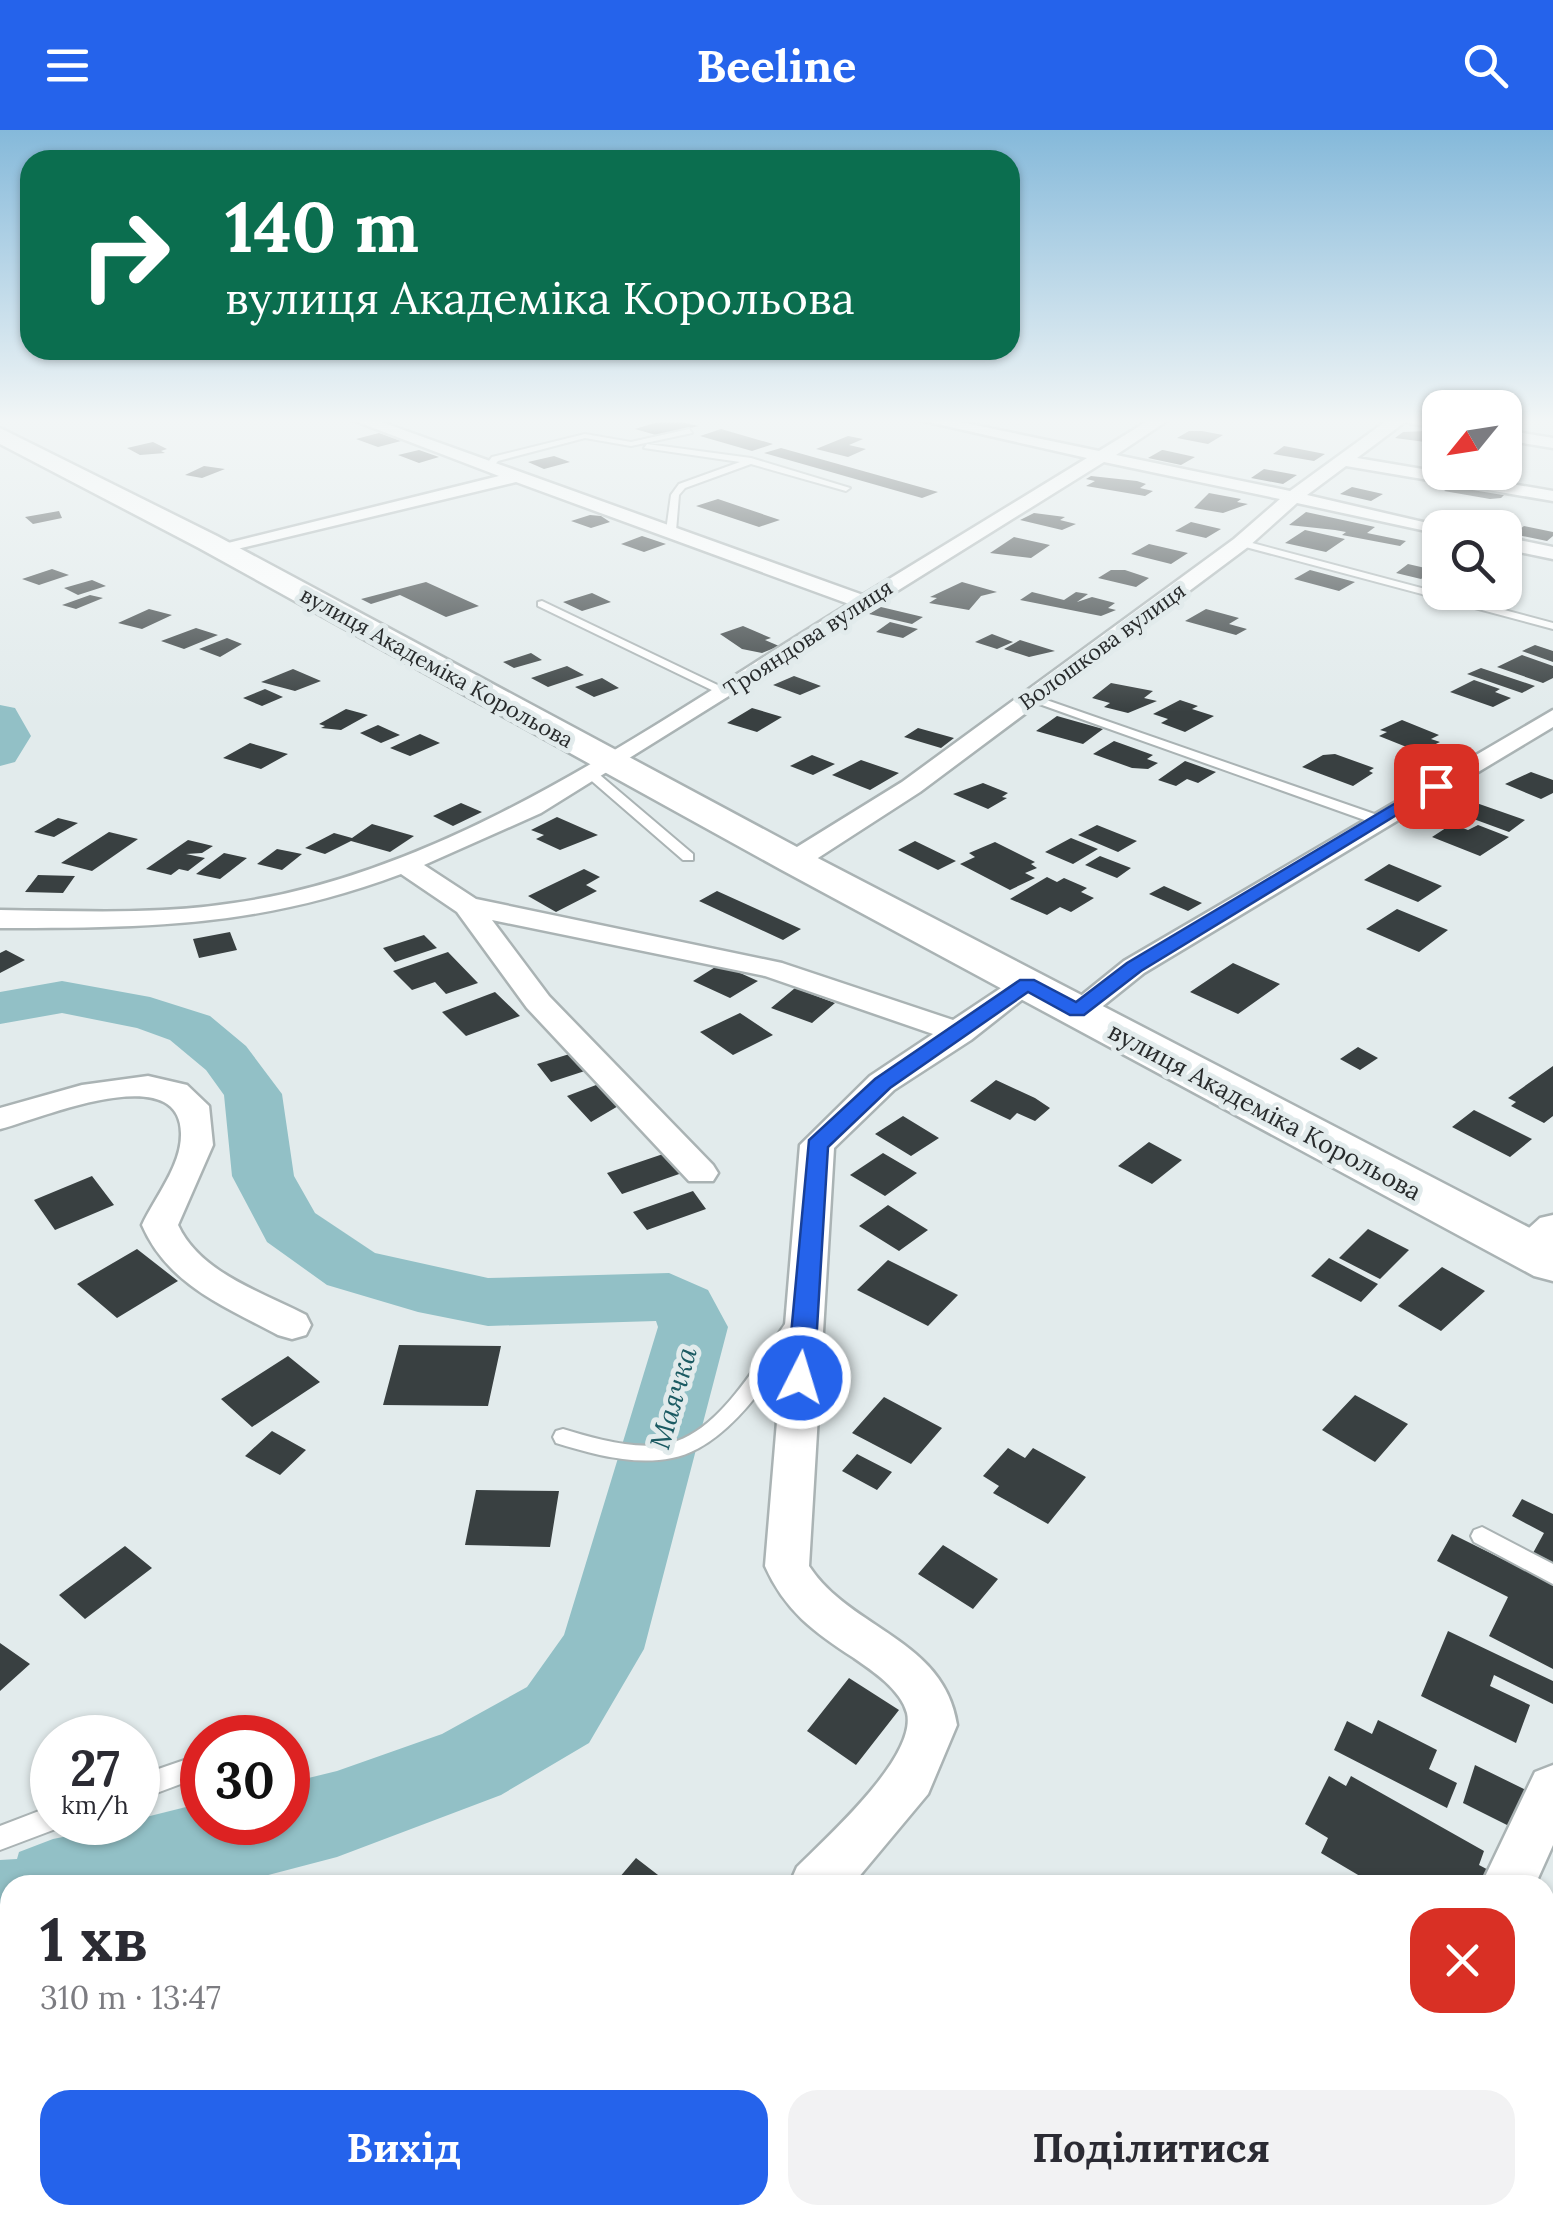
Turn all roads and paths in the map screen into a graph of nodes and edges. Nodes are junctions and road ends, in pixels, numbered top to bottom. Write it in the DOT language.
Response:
graph roads {
  1 [pos="158,517"];
  2 [pos="356,517"];
  3 [pos="635,517"];
  4 [pos="674,517"];
  5 [pos="1001,517"];
  6 [pos="1271,517"];
  7 [pos="1389,517"];
  8 [pos="1422,524"];
  9 [pos="672,530"];
  10 [pos="1241,544"];
  11 [pos="1522,546"];
  12 [pos="223,550"];
  13 [pos="1553,553"];
  14 [pos="863,602"];
  15 [pos="542,604"];
  16 [pos="1553,626"];
  17 [pos="724,692"];
  18 [pos="1032,698"];
  19 [pos="1553,717"];
  20 [pos="599,767"];
  21 [pos="1378,820"];
  22 [pos="688,857"];
  23 [pos="794,860"];
  24 [pos="404,865"];
  25 [pos="466,906"];
  26 [pos="0,920"];
  27 [pos="1027,984"];
  28 [pos="1077,1011"];
  29 [pos="960,1034"];
  30 [pos="0,1120"];
  31 [pos="702,1174"];
  32 [pos="1544,1246"];
  33 [pos="807,1310"];
  34 [pos="292,1325"];
  35 [pos="563,1437"];
  36 [pos="1482,1536"];
  37 [pos="1553,1575"];
  38 [pos="1553,1790"];
  39 [pos="30,1826"];
  40 [pos="0,1838"];
  41 [pos="826,1875"];
  42 [pos="1513,1875"];
  1 -- 12 [label="main road, вулиця Академіка Корольова"];
  2 -- 12 [label="street"];
  3 -- 9 [label="street"];
  4 -- 9 [label="lane"];
  5 -- 14 [label="street, Трояндова вулиця"];
  6 -- 10 [label="street, Волошкова вулиця"];
  7 -- 8 [label="street"];
  9 -- 14 [label="street"];
  10 -- 16 [label="lane"];
  10 -- 18 [label="street, Волошкова вулиця"];
  11 -- 13 [label="street"];
  12 -- 20 [label="main road, вулиця Академіка Корольова"];
  14 -- 17 [label="street, Трояндова вулиця"];
  15 -- 17 [label="lane"];
  17 -- 20 [label="street, Трояндова вулиця"];
  18 -- 21 [label="lane"];
  18 -- 23 [label="street, Волошкова вулиця"];
  19 -- 21 [label="street"];
  20 -- 22 [label="lane"];
  20 -- 23 [label="main road, вулиця Академіка Корольова"];
  20 -- 24 [label="street, вулиця Академіка Корольова"];
  21 -- 28 [label="street"];
  23 -- 27 [label="main road, вулиця Академіка Корольова"];
  24 -- 25 [label="street"];
  24 -- 26 [label="street, вулиця Академіка Корольова"];
  25 -- 29 [label="street"];
  25 -- 31 [label="street"];
  27 -- 28 [label="main road, вулиця Академіка Корольова"];
  27 -- 29 [label="street"];
  28 -- 32 [label="main road, вулиця Академіка Корольова"];
  29 -- 33 [label="street"];
  30 -- 34 [label="street"];
  33 -- 35 [label="lane"];
  33 -- 41 [label="street"];
  36 -- 37 [label="lane"];
  38 -- 42 [label="street"];
  39 -- 40 [label="lane"];
}
